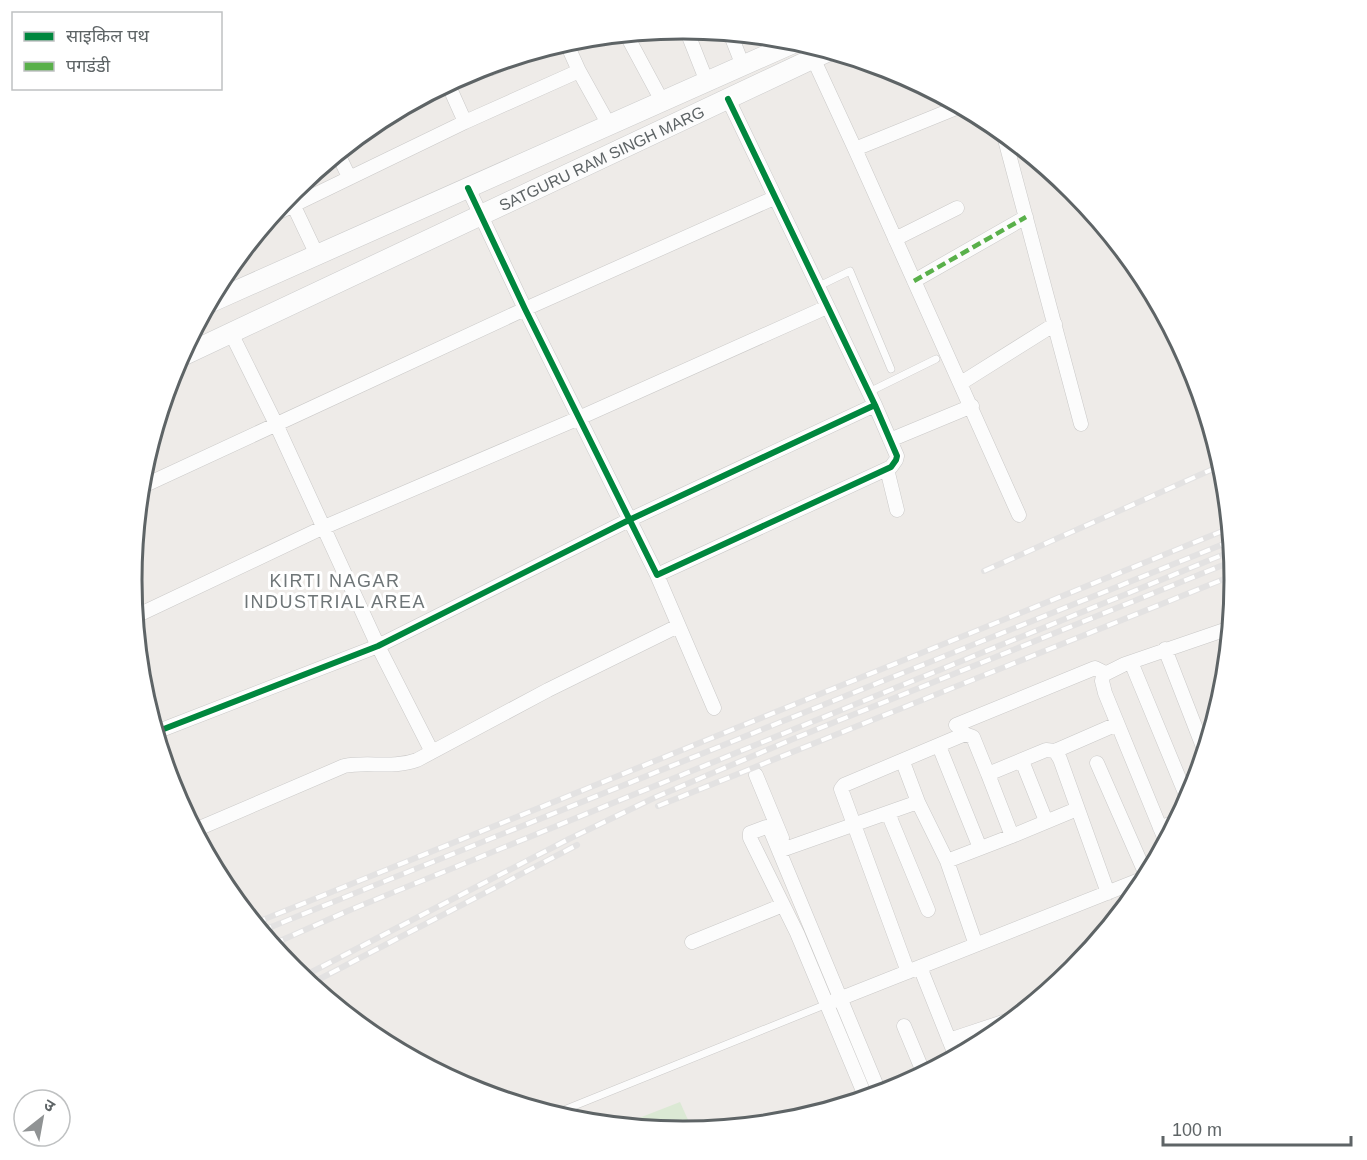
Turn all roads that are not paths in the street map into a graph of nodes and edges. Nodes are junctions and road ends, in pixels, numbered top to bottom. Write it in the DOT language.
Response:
graph roads {
  1 [pos="690,39"];
  2 [pos="630,42"];
  3 [pos="733,42"];
  4 [pos="782,48"];
  5 [pos="570,51"];
  6 [pos="809,54"];
  7 [pos="817,55"];
  8 [pos="743,66"];
  9 [pos="579,71"];
  10 [pos="707,81"];
  11 [pos="451,92"];
  12 [pos="728,99"];
  13 [pos="662,101"];
  14 [pos="952,110"];
  15 [pos="465,122"];
  16 [pos="609,125"];
  17 [pos="1007,147"];
  18 [pos="855,149"];
  19 [pos="342,161"];
  20 [pos="349,177"];
  21 [pos="468,188"];
  22 [pos="303,195"];
  23 [pos="774,198"];
  24 [pos="293,205"];
  25 [pos="957,208"];
  26 [pos="482,216"];
  27 [pos="1026,217"];
  28 [pos="895,239"];
  29 [pos="317,255"];
  30 [pos="914,281"];
  31 [pos="817,287"];
  32 [pos="223,297"];
  33 [pos="827,307"];
  34 [pos="525,309"];
  35 [pos="1055,324"];
  36 [pos="231,333"];
  37 [pos="194,350"];
  38 [pos="936,359"];
  39 [pos="891,369"];
  40 [pos="961,383"];
  41 [pos="868,392"];
  42 [pos="874,405"];
  43 [pos="972,406"];
  44 [pos="579,418"];
  45 [pos="276,424"];
  46 [pos="1082,424"];
  47 [pos="890,441"];
  48 [pos="887,468"];
  49 [pos="152,482"];
  50 [pos="897,510"];
  51 [pos="1019,515"];
  52 [pos="629,520"];
  53 [pos="322,528"];
  54 [pos="657,574"];
  55 [pos="144,612"];
  56 [pos="678,626"];
  57 [pos="1222,631"];
  58 [pos="378,646"];
  59 [pos="1165,649"];
  60 [pos="1131,662"];
  61 [pos="1105,673"];
  62 [pos="714,708"];
  63 [pos="1117,724"];
  64 [pos="956,725"];
  65 [pos="164,729"];
  66 [pos="1200,740"];
  67 [pos="939,746"];
  68 [pos="1055,751"];
  69 [pos="432,752"];
  70 [pos="1022,760"];
  71 [pos="903,762"];
  72 [pos="1097,763"];
  73 [pos="988,774"];
  74 [pos="756,775"];
  75 [pos="1183,787"];
  76 [pos="918,802"];
  77 [pos="1077,808"];
  78 [pos="888,813"];
  79 [pos="1046,821"];
  80 [pos="854,825"];
  81 [pos="1165,826"];
  82 [pos="202,827"];
  83 [pos="1160,828"];
  84 [pos="1162,832"];
  85 [pos="1012,836"];
  86 [pos="980,848"];
  87 [pos="783,850"];
  88 [pos="947,861"];
  89 [pos="1142,867"];
  90 [pos="1131,884"];
  91 [pos="1108,893"];
  92 [pos="783,905"];
  93 [pos="928,910"];
  94 [pos="692,942"];
  95 [pos="976,945"];
  96 [pos="914,969"];
  97 [pos="841,998"];
  98 [pos="827,1004"];
  99 [pos="903,1026"];
  100 [pos="988,1027"];
  101 [pos="949,1040"];
  102 [pos="953,1050"];
  103 [pos="921,1066"];
  104 [pos="876,1085"];
  105 [pos="863,1090"];
  106 [pos="567,1109"];
  1 -- 10 [label="street"];
  2 -- 13 [label="street"];
  3 -- 8 [label="street"];
  4 -- 8 [label="main road, SATGURU RAM SINGH MARG"];
  5 -- 9 [label="street"];
  6 -- 12 [label="main road, SATGURU RAM SINGH MARG"];
  7 -- 18 [label="street"];
  8 -- 10 [label="main road, SATGURU RAM SINGH MARG"];
  9 -- 15 [label="street"];
  9 -- 16 [label="street"];
  10 -- 13 [label="main road, SATGURU RAM SINGH MARG"];
  11 -- 15 [label="street"];
  12 -- 23 [label="street"];
  12 -- 26 [label="main road, SATGURU RAM SINGH MARG"];
  13 -- 16 [label="main road, SATGURU RAM SINGH MARG"];
  14 -- 18 [label="street"];
  15 -- 20 [label="street"];
  16 -- 21 [label="main road, SATGURU RAM SINGH MARG"];
  17 -- 27 [label="street"];
  18 -- 28 [label="street"];
  19 -- 20 [label="street"];
  20 -- 22 [label="street"];
  21 -- 26 [label="street"];
  21 -- 29 [label="main road, SATGURU RAM SINGH MARG"];
  23 -- 31 [label="street"];
  23 -- 34 [label="street"];
  24 -- 29 [label="street"];
  25 -- 28 [label="street"];
  26 -- 34 [label="street"];
  26 -- 36 [label="main road, SATGURU RAM SINGH MARG"];
  27 -- 30 [label="street"];
  27 -- 35 [label="street"];
  28 -- 30 [label="street"];
  29 -- 32 [label="main road, SATGURU RAM SINGH MARG"];
  30 -- 40 [label="street"];
  31 -- 33 [label="street"];
  31 -- 39 [label="lane"];
  33 -- 41 [label="street"];
  33 -- 44 [label="street"];
  34 -- 44 [label="street"];
  34 -- 45 [label="street"];
  35 -- 40 [label="street"];
  35 -- 46 [label="street"];
  36 -- 37 [label="main road, SATGURU RAM SINGH MARG"];
  36 -- 45 [label="street"];
  38 -- 41 [label="lane"];
  40 -- 43 [label="street"];
  41 -- 42 [label="street"];
  42 -- 47 [label="street"];
  42 -- 52 [label="street"];
  43 -- 47 [label="street"];
  43 -- 51 [label="street"];
  44 -- 52 [label="street"];
  44 -- 53 [label="street"];
  45 -- 49 [label="street"];
  45 -- 53 [label="street"];
  47 -- 48 [label="street"];
  48 -- 50 [label="street"];
  48 -- 54 [label="street"];
  52 -- 54 [label="street"];
  52 -- 58 [label="street"];
  53 -- 55 [label="street"];
  53 -- 58 [label="street"];
  54 -- 56 [label="street"];
  56 -- 62 [label="street"];
  56 -- 69 [label="street"];
  57 -- 59 [label="street"];
  58 -- 65 [label="street"];
  58 -- 69 [label="street"];
  59 -- 60 [label="street"];
  59 -- 66 [label="street"];
  60 -- 61 [label="street"];
  60 -- 75 [label="street"];
  61 -- 63 [label="street"];
  61 -- 64 [label="street"];
  63 -- 68 [label="street"];
  63 -- 83 [label="street"];
  67 -- 71 [label="street"];
  67 -- 73 [label="street"];
  67 -- 86 [label="street"];
  68 -- 70 [label="street"];
  68 -- 77 [label="street"];
  69 -- 82 [label="street"];
  70 -- 73 [label="street"];
  70 -- 79 [label="street"];
  71 -- 76 [label="street"];
  71 -- 80 [label="street"];
  72 -- 89 [label="street"];
  73 -- 85 [label="street"];
  74 -- 87 [label="street"];
  76 -- 78 [label="street"];
  76 -- 88 [label="street"];
  77 -- 79 [label="street"];
  77 -- 91 [label="street"];
  78 -- 80 [label="street"];
  78 -- 93 [label="street"];
  79 -- 85 [label="street"];
  80 -- 87 [label="street"];
  80 -- 96 [label="street"];
  81 -- 83 [label="street"];
  83 -- 84 [label="street"];
  85 -- 86 [label="street"];
  86 -- 88 [label="street"];
  87 -- 92 [label="street"];
  87 -- 97 [label="street"];
  88 -- 95 [label="street"];
  90 -- 91 [label="street"];
  91 -- 95 [label="street"];
  92 -- 94 [label="street"];
  92 -- 98 [label="street"];
  95 -- 96 [label="street"];
  96 -- 97 [label="street"];
  96 -- 101 [label="street"];
  97 -- 98 [label="street"];
  97 -- 104 [label="street"];
  98 -- 105 [label="street"];
  98 -- 106 [label="lane"];
  99 -- 103 [label="street"];
  100 -- 101 [label="street"];
  101 -- 102 [label="street"];
}
